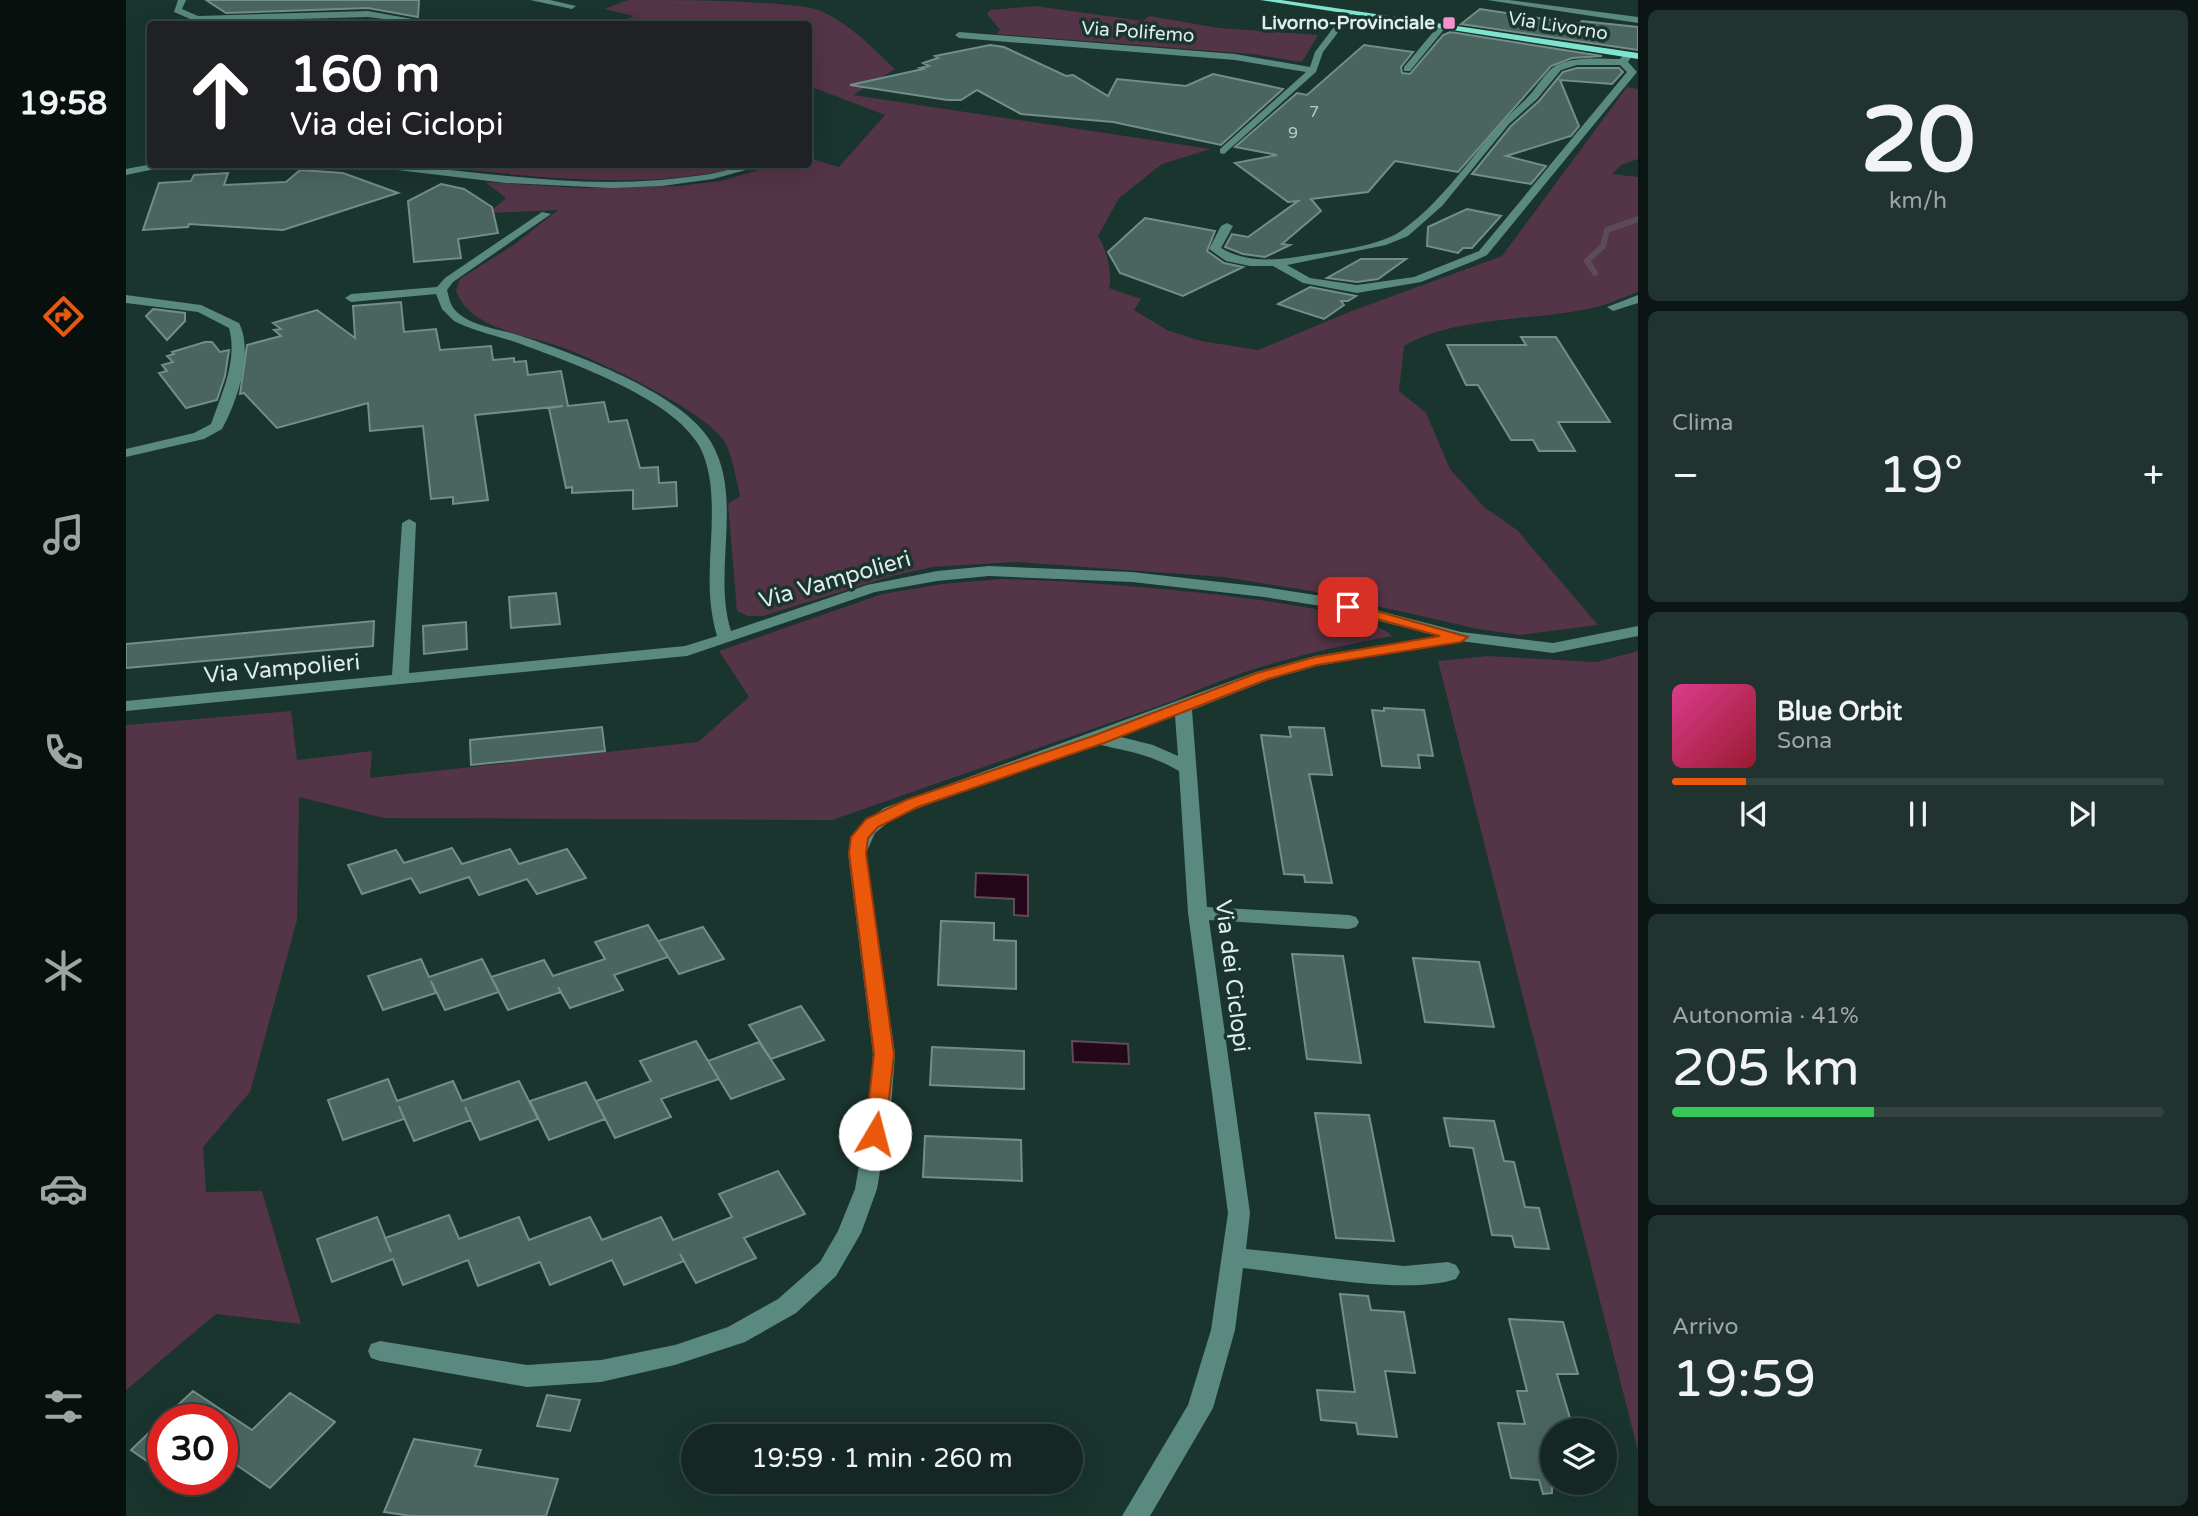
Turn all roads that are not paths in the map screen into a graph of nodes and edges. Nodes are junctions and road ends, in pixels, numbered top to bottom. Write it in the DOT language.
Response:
graph roads {
  1 [pos="182,0"];
  2 [pos="534,0"];
  3 [pos="1264,0"];
  4 [pos="1491,0"];
  5 [pos="572,6"];
  6 [pos="1349,13"];
  7 [pos="1638,20"];
  8 [pos="416,21"];
  9 [pos="1442,27"];
  10 [pos="959,35"];
  11 [pos="1630,58"];
  12 [pos="1407,69"];
  13 [pos="1313,70"];
  14 [pos="1224,151"];
  15 [pos="150,168"];
  16 [pos="395,168"];
  17 [pos="748,168"];
  18 [pos="126,172"];
  19 [pos="546,214"];
  20 [pos="1227,226"];
  21 [pos="1274,262"];
  22 [pos="441,290"];
  23 [pos="351,298"];
  24 [pos="126,299"];
  25 [pos="1638,299"];
  26 [pos="1613,307"];
  27 [pos="129,453"];
  28 [pos="409,523"];
  29 [pos="1638,631"];
  30 [pos="725,637"];
  31 [pos="1461,637"];
  32 [pos="400,681"];
  33 [pos="126,706"];
  34 [pos="1182,707"];
  35 [pos="1098,740"];
  36 [pos="1187,768"];
  37 [pos="1198,913"];
  38 [pos="1349,922"];
  39 [pos="1233,1257"];
  40 [pos="1448,1272"];
  41 [pos="380,1350"];
  42 [pos="1135,1516"];
  1 -- 8 [label="street"];
  2 -- 5 [label="street"];
  3 -- 6 [label="main road, Via Livorno"];
  4 -- 7 [label="street"];
  6 -- 9 [label="main road, Via Livorno"];
  6 -- 13 [label="street"];
  9 -- 11 [label="main road, Via Livorno"];
  9 -- 12 [label="street"];
  10 -- 13 [label="street, Via Polifemo"];
  11 -- 21 [label="street"];
  11 -- 21 [label="street"];
  13 -- 14 [label="street"];
  15 -- 18 [label="street"];
  16 -- 17 [label="street"];
  19 -- 22 [label="street"];
  20 -- 21 [label="street"];
  22 -- 23 [label="street"];
  22 -- 30 [label="street"];
  24 -- 27 [label="street"];
  25 -- 26 [label="street"];
  28 -- 32 [label="street"];
  29 -- 31 [label="street, Via Vampolieri"];
  30 -- 31 [label="street, Via Vampolieri"];
  30 -- 32 [label="street, Via Vampolieri"];
  31 -- 34 [label="street"];
  32 -- 33 [label="street, Via Vampolieri"];
  34 -- 35 [label="street"];
  34 -- 36 [label="street, Via dei Ciclopi"];
  35 -- 36 [label="street"];
  35 -- 41 [label="street"];
  36 -- 37 [label="street, Via dei Ciclopi"];
  37 -- 38 [label="street"];
  37 -- 39 [label="street, Via dei Ciclopi"];
  39 -- 40 [label="street"];
  39 -- 42 [label="street, Via dei Ciclopi"];
}
